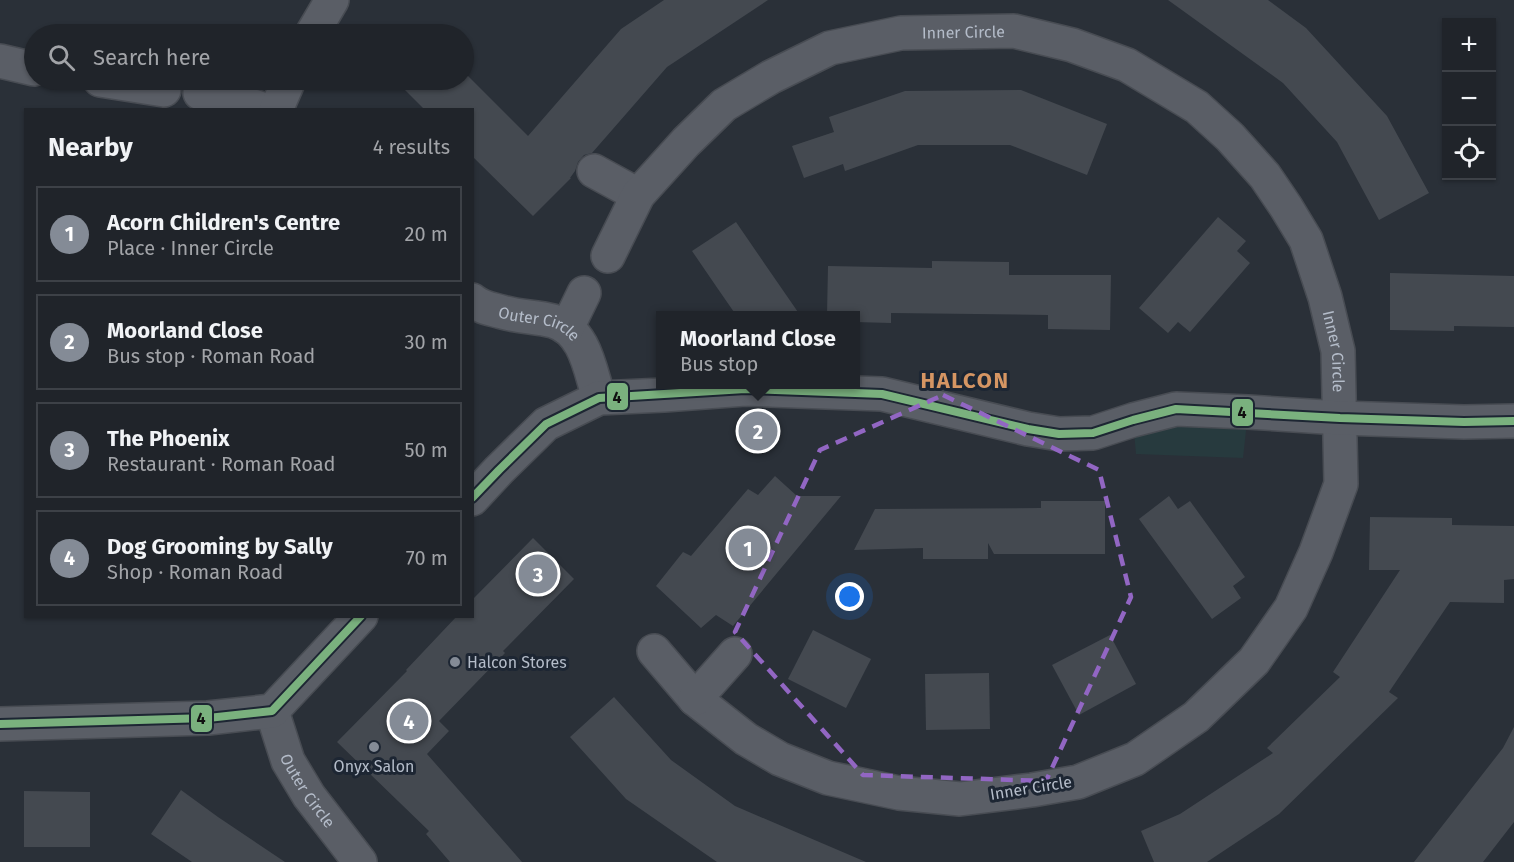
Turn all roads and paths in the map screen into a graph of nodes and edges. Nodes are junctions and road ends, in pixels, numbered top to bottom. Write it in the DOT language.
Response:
graph roads {
  1 [pos="332,0"];
  2 [pos="318,24"];
  3 [pos="0,62"];
  4 [pos="24,67"];
  5 [pos="285,90"];
  6 [pos="200,93"];
  7 [pos="259,108"];
  8 [pos="277,108"];
  9 [pos="594,171"];
  10 [pos="638,195"];
  11 [pos="608,256"];
  12 [pos="584,293"];
  13 [pos="474,302"];
  14 [pos="567,328"];
  15 [pos="599,398"];
  16 [pos="1340,418"];
  17 [pos="1514,421"];
  18 [pos="474,497"];
  19 [pos="359,618"];
  20 [pos="654,651"];
  21 [pos="735,654"];
  22 [pos="695,699"];
  23 [pos="273,711"];
  24 [pos="0,723"];
  25 [pos="359,862"];
  1 -- 2 [label="street"];
  3 -- 4 [label="street"];
  5 -- 8 [label="street"];
  6 -- 7 [label="street"];
  9 -- 10 [label="street"];
  10 -- 11 [label="street, Inner Circle"];
  10 -- 16 [label="street, Inner Circle"];
  12 -- 14 [label="street"];
  13 -- 14 [label="street, Outer Circle"];
  14 -- 15 [label="street, Outer Circle"];
  15 -- 16 [label="street"];
  15 -- 18 [label="street"];
  16 -- 17 [label="street"];
  16 -- 22 [label="street, Inner Circle"];
  19 -- 23 [label="street"];
  20 -- 22 [label="street, Inner Circle"];
  21 -- 22 [label="street"];
  23 -- 24 [label="street"];
  23 -- 25 [label="street, Outer Circle"];
}
